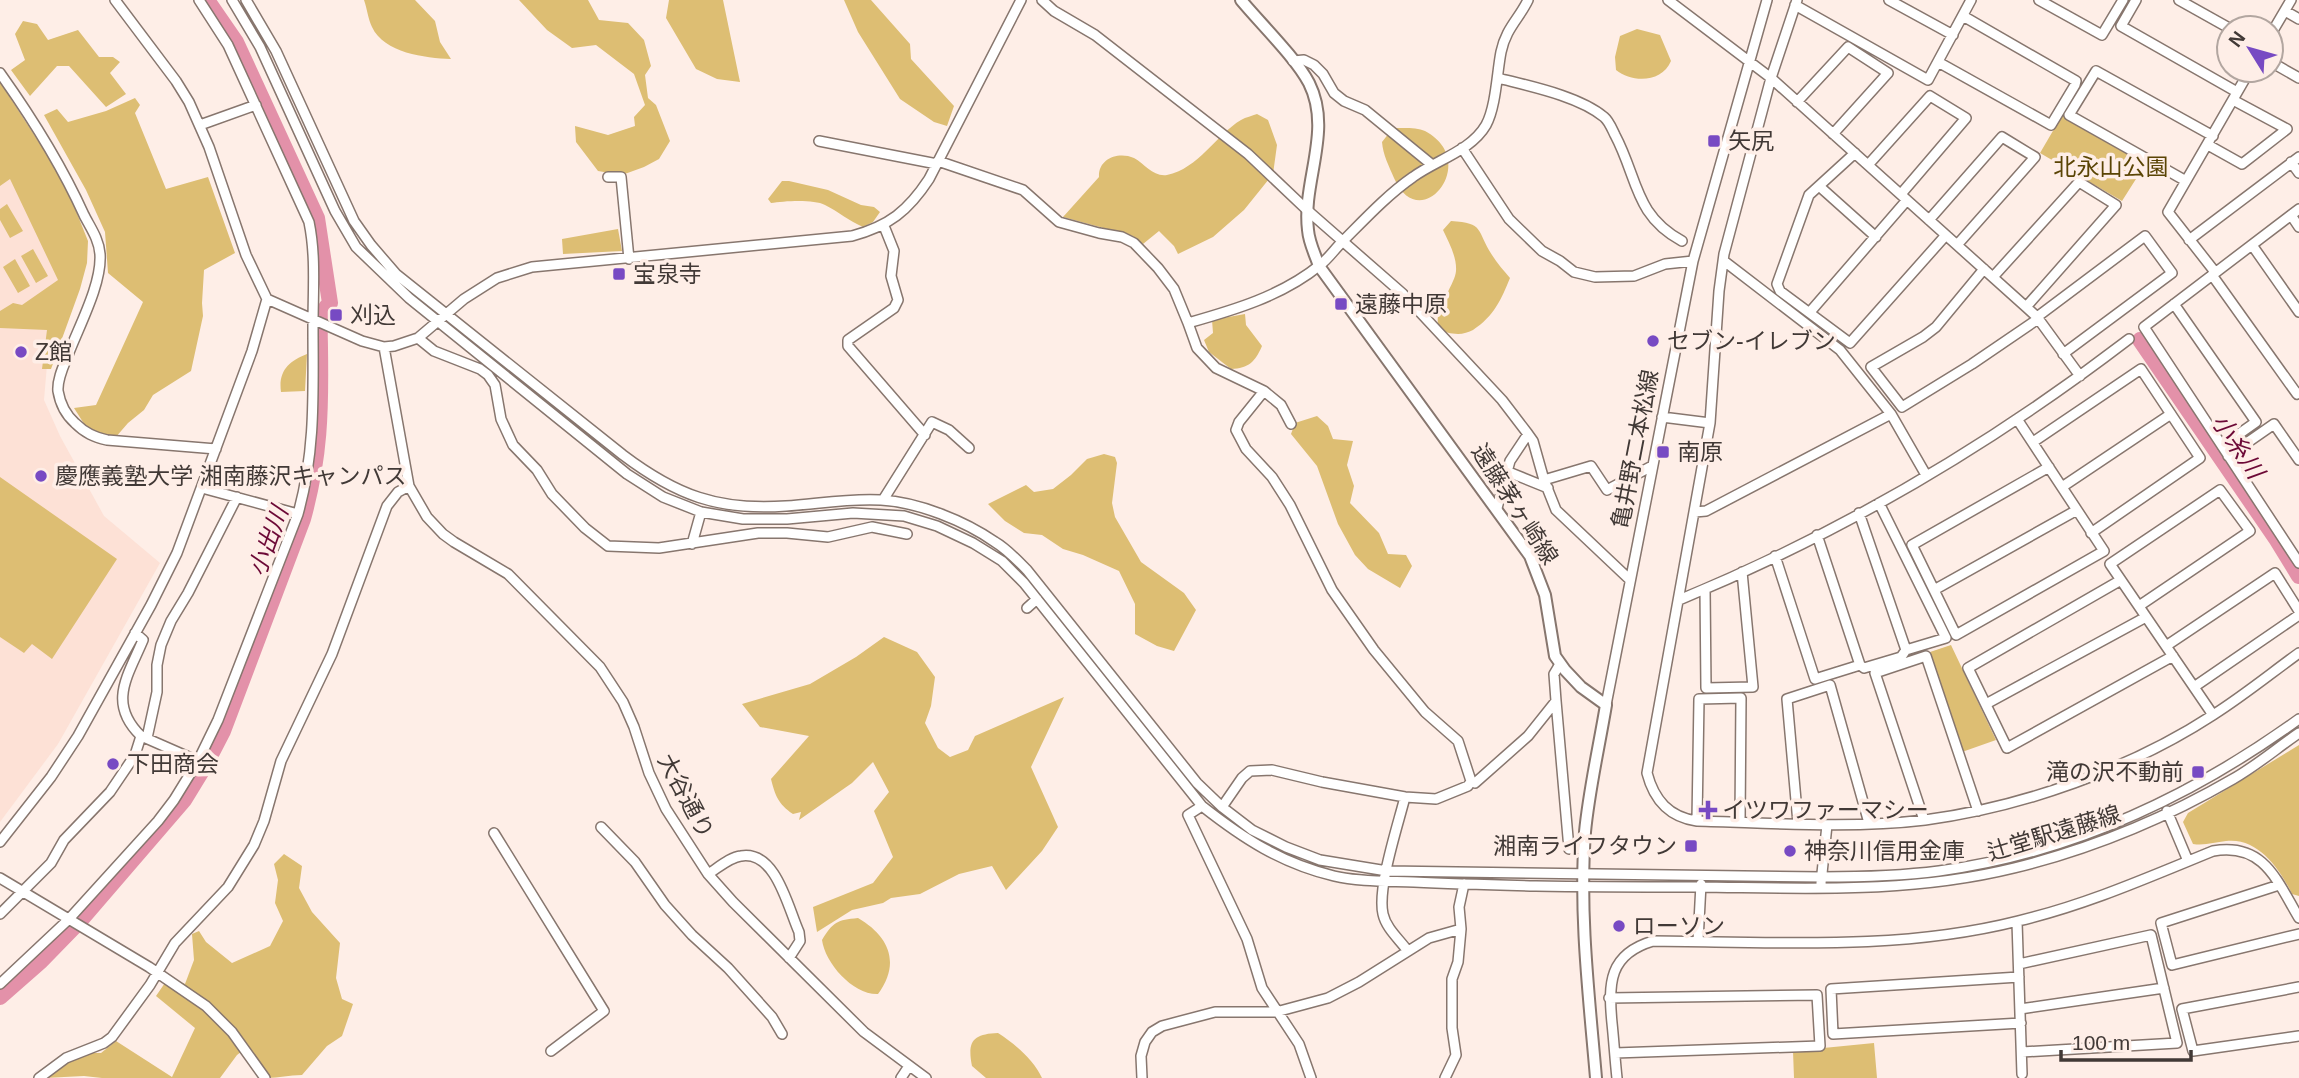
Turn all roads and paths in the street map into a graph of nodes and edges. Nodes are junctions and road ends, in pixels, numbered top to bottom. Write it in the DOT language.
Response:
graph roads {
  1 [pos="115,0"];
  2 [pos="199,0"];
  3 [pos="232,0"];
  4 [pos="246,0"];
  5 [pos="1021,0"];
  6 [pos="1042,0"];
  7 [pos="1241,0"];
  8 [pos="1528,0"];
  9 [pos="1668,0"];
  10 [pos="1767,0"];
  11 [pos="1889,0"];
  12 [pos="1971,0"];
  13 [pos="2039,0"];
  14 [pos="2123,0"];
  15 [pos="2136,0"];
  16 [pos="2179,0"];
  17 [pos="2291,0"];
  18 [pos="1796,2"];
  19 [pos="2285,10"];
  20 [pos="2283,14"];
  21 [pos="1963,16"];
  22 [pos="2299,19"];
  23 [pos="2215,20"];
  24 [pos="1952,35"];
  25 [pos="1293,61"];
  26 [pos="1750,61"];
  27 [pos="1938,62"];
  28 [pos="0,73"];
  29 [pos="1498,78"];
  30 [pos="1771,78"];
  31 [pos="2242,84"];
  32 [pos="2235,96"];
  33 [pos="1797,102"];
  34 [pos="256,105"];
  35 [pos="200,125"];
  36 [pos="1833,134"];
  37 [pos="2210,140"];
  38 [pos="819,141"];
  39 [pos="1462,148"];
  40 [pos="1855,153"];
  41 [pos="2295,160"];
  42 [pos="938,163"];
  43 [pos="1431,164"];
  44 [pos="1868,165"];
  45 [pos="2299,173"];
  46 [pos="608,177"];
  47 [pos="2186,181"];
  48 [pos="1819,186"];
  49 [pos="1904,197"];
  50 [pos="1307,211"];
  51 [pos="2295,212"];
  52 [pos="1929,220"];
  53 [pos="884,226"];
  54 [pos="2299,226"];
  55 [pos="1946,235"];
  56 [pos="1875,237"];
  57 [pos="2189,240"];
  58 [pos="1682,241"];
  59 [pos="1343,242"];
  60 [pos="1957,245"];
  61 [pos="2252,245"];
  62 [pos="629,259"];
  63 [pos="1693,261"];
  64 [pos="1724,261"];
  65 [pos="1319,266"];
  66 [pos="1984,269"];
  67 [pos="2214,274"];
  68 [pos="1993,277"];
  69 [pos="267,299"];
  70 [pos="2174,304"];
  71 [pos="2026,307"];
  72 [pos="1810,312"];
  73 [pos="2299,312"];
  74 [pos="447,313"];
  75 [pos="2037,318"];
  76 [pos="437,321"];
  77 [pos="319,322"];
  78 [pos="1188,323"];
  79 [pos="418,338"];
  80 [pos="2129,339"];
  81 [pos="384,347"];
  82 [pos="2063,354"];
  83 [pos="2080,376"];
  84 [pos="1264,391"];
  85 [pos="2299,393"];
  86 [pos="1891,414"];
  87 [pos="2171,414"];
  88 [pos="1662,417"];
  89 [pos="2017,419"];
  90 [pos="1710,423"];
  91 [pos="1291,424"];
  92 [pos="1528,434"];
  93 [pos="925,435"];
  94 [pos="2033,442"];
  95 [pos="2222,446"];
  96 [pos="969,448"];
  97 [pos="216,449"];
  98 [pos="2228,456"];
  99 [pos="2299,460"];
  100 [pos="1652,466"];
  101 [pos="2049,467"];
  102 [pos="1506,471"];
  103 [pos="1926,475"];
  104 [pos="1546,484"];
  105 [pos="409,486"];
  106 [pos="202,488"];
  107 [pos="2062,488"];
  108 [pos="237,497"];
  109 [pos="883,500"];
  110 [pos="1879,503"];
  111 [pos="1497,508"];
  112 [pos="2077,510"];
  113 [pos="701,512"];
  114 [pos="1695,512"];
  115 [pos="1859,513"];
  116 [pos="298,514"];
  117 [pos="2091,533"];
  118 [pos="907,534"];
  119 [pos="1817,535"];
  120 [pos="692,544"];
  121 [pos="1775,556"];
  122 [pos="2299,564"];
  123 [pos="1742,572"];
  124 [pos="1629,579"];
  125 [pos="2121,580"];
  126 [pos="1705,589"];
  127 [pos="1934,590"];
  128 [pos="1037,599"];
  129 [pos="1679,600"];
  130 [pos="2139,606"];
  131 [pos="1027,608"];
  132 [pos="2299,613"];
  133 [pos="2146,617"];
  134 [pos="135,633"];
  135 [pos="2166,646"];
  136 [pos="1906,650"];
  137 [pos="2299,653"];
  138 [pos="2173,656"];
  139 [pos="1560,664"];
  140 [pos="1860,666"];
  141 [pos="2194,687"];
  142 [pos="1556,701"];
  143 [pos="1986,704"];
  144 [pos="1606,705"];
  145 [pos="2213,715"];
  146 [pos="2299,719"];
  147 [pos="2299,733"];
  148 [pos="144,737"];
  149 [pos="198,761"];
  150 [pos="1471,781"];
  151 [pos="1405,797"];
  152 [pos="2162,803"];
  153 [pos="1202,806"];
  154 [pos="1222,807"];
  155 [pos="1978,811"];
  156 [pos="2168,814"];
  157 [pos="1924,820"];
  158 [pos="1697,821"];
  159 [pos="1740,822"];
  160 [pos="1798,823"];
  161 [pos="1869,823"];
  162 [pos="1827,825"];
  163 [pos="601,827"];
  164 [pos="494,833"];
  165 [pos="0,842"];
  166 [pos="1569,849"];
  167 [pos="2188,861"];
  168 [pos="1387,870"];
  169 [pos="708,874"];
  170 [pos="1583,874"];
  171 [pos="1701,875"];
  172 [pos="1822,877"];
  173 [pos="0,878"];
  174 [pos="1385,881"];
  175 [pos="1464,884"];
  176 [pos="2279,885"];
  177 [pos="1584,887"];
  178 [pos="1700,887"];
  179 [pos="1820,890"];
  180 [pos="23,893"];
  181 [pos="2295,902"];
  182 [pos="0,914"];
  183 [pos="2299,918"];
  184 [pos="74,922"];
  185 [pos="2017,922"];
  186 [pos="1461,929"];
  187 [pos="2299,934"];
  188 [pos="1698,941"];
  189 [pos="1408,950"];
  190 [pos="789,958"];
  191 [pos="2019,964"];
  192 [pos="156,973"];
  193 [pos="2019,977"];
  194 [pos="0,984"];
  195 [pos="2299,986"];
  196 [pos="2164,988"];
  197 [pos="1609,998"];
  198 [pos="2020,1009"];
  199 [pos="1276,1012"];
  200 [pos="2021,1023"];
  201 [pos="782,1034"];
  202 [pos="2299,1036"];
  203 [pos="551,1051"];
  204 [pos="2022,1052"];
  205 [pos="1615,1053"];
  206 [pos="909,1066"];
  207 [pos="2022,1074"];
  208 [pos="39,1078"];
  209 [pos="265,1078"];
  210 [pos="901,1078"];
  211 [pos="926,1078"];
  212 [pos="1142,1078"];
  213 [pos="1311,1078"];
  214 [pos="1445,1078"];
  215 [pos="1596,1078"];
  216 [pos="1617,1078"];
  1 -- 35 [label="street"];
  2 -- 34 [label="street"];
  3 -- 76 [label="street, 辻堂駅遠藤線"];
  4 -- 74 [label="street"];
  5 -- 42 [label="street"];
  6 -- 50 [label="street"];
  7 -- 25 [label="main road, 遠藤茅ヶ崎線"];
  8 -- 29 [label="street"];
  9 -- 26 [label="street"];
  10 -- 26 [label="street, 亀井野二本松線"];
  11 -- 24 [label="street"];
  12 -- 21 [label="street"];
  13 -- 14 [label="street"];
  15 -- 32 [label="street"];
  16 -- 23 [label="street"];
  17 -- 19 [label="street"];
  18 -- 27 [label="street"];
  18 -- 30 [label="street"];
  19 -- 20 [label="street"];
  19 -- 22 [label="street"];
  21 -- 24 [label="street"];
  21 -- 27 [label="street"];
  24 -- 27 [label="street"];
  25 -- 43 [label="street"];
  25 -- 50 [label="main road, 遠藤茅ヶ崎線"];
  26 -- 30 [label="street"];
  26 -- 63 [label="street, 亀井野二本松線"];
  28 -- 97 [label="street"];
  29 -- 39 [label="street"];
  29 -- 58 [label="street"];
  30 -- 33 [label="street"];
  30 -- 64 [label="street"];
  31 -- 32 [label="street"];
  32 -- 37 [label="street"];
  32 -- 37 [label="street"];
  33 -- 36 [label="street"];
  33 -- 36 [label="street"];
  34 -- 35 [label="street"];
  34 -- 77 [label="street"];
  35 -- 69 [label="street"];
  36 -- 40 [label="street"];
  37 -- 47 [label="street"];
  37 -- 47 [label="street"];
  38 -- 42 [label="street"];
  39 -- 43 [label="street"];
  39 -- 63 [label="street"];
  40 -- 44 [label="street"];
  40 -- 48 [label="street"];
  41 -- 45 [label="street"];
  41 -- 57 [label="street"];
  42 -- 53 [label="street"];
  42 -- 78 [label="street"];
  43 -- 59 [label="street"];
  44 -- 49 [label="street"];
  44 -- 49 [label="street"];
  46 -- 62 [label="street"];
  47 -- 57 [label="street"];
  48 -- 56 [label="street"];
  48 -- 72 [label="street"];
  49 -- 52 [label="street"];
  49 -- 56 [label="street"];
  50 -- 59 [label="street"];
  50 -- 65 [label="main road, 遠藤茅ヶ崎線"];
  51 -- 54 [label="street"];
  51 -- 61 [label="street"];
  52 -- 55 [label="street"];
  52 -- 60 [label="street"];
  53 -- 62 [label="street"];
  53 -- 93 [label="street"];
  55 -- 60 [label="street"];
  55 -- 72 [label="street"];
  56 -- 72 [label="street"];
  57 -- 67 [label="street"];
  59 -- 65 [label="street"];
  59 -- 92 [label="street"];
  60 -- 66 [label="street"];
  61 -- 67 [label="street"];
  61 -- 73 [label="street"];
  62 -- 74 [label="street"];
  63 -- 88 [label="street, 亀井野二本松線"];
  64 -- 86 [label="street"];
  64 -- 90 [label="street"];
  65 -- 78 [label="street"];
  65 -- 111 [label="main road, 遠藤茅ヶ崎線"];
  66 -- 68 [label="street"];
  66 -- 75 [label="street"];
  67 -- 70 [label="street"];
  67 -- 85 [label="street"];
  68 -- 71 [label="street"];
  68 -- 71 [label="street"];
  69 -- 77 [label="street"];
  69 -- 97 [label="street"];
  70 -- 95 [label="street"];
  70 -- 95 [label="street"];
  71 -- 75 [label="street"];
  74 -- 76 [label="street"];
  74 -- 109 [label="street"];
  75 -- 82 [label="street"];
  75 -- 82 [label="street"];
  76 -- 79 [label="street"];
  76 -- 113 [label="street, 辻堂駅遠藤線"];
  77 -- 81 [label="street"];
  77 -- 116 [label="street"];
  78 -- 84 [label="street"];
  79 -- 81 [label="street"];
  79 -- 120 [label="street"];
  80 -- 83 [label="street"];
  81 -- 105 [label="street"];
  82 -- 83 [label="street"];
  83 -- 89 [label="street"];
  84 -- 91 [label="street"];
  84 -- 150 [label="street"];
  86 -- 103 [label="street"];
  86 -- 114 [label="street"];
  87 -- 94 [label="street"];
  87 -- 107 [label="street"];
  87 -- 117 [label="street"];
  88 -- 90 [label="street"];
  88 -- 100 [label="street, 亀井野二本松線"];
  89 -- 94 [label="street"];
  89 -- 103 [label="street"];
  90 -- 114 [label="street"];
  92 -- 102 [label="street"];
  92 -- 104 [label="street"];
  93 -- 96 [label="street"];
  93 -- 109 [label="street"];
  94 -- 101 [label="street"];
  95 -- 98 [label="street"];
  97 -- 106 [label="street"];
  98 -- 99 [label="street"];
  98 -- 122 [label="street"];
  100 -- 104 [label="street"];
  100 -- 124 [label="street, 亀井野二本松線"];
  101 -- 107 [label="street"];
  101 -- 127 [label="street"];
  102 -- 104 [label="street"];
  102 -- 111 [label="street"];
  103 -- 110 [label="street"];
  104 -- 124 [label="street"];
  105 -- 169 [label="street, 大谷通り"];
  105 -- 192 [label="street"];
  106 -- 108 [label="street"];
  106 -- 134 [label="street"];
  107 -- 112 [label="street"];
  108 -- 116 [label="street"];
  108 -- 148 [label="street"];
  109 -- 154 [label="street"];
  110 -- 115 [label="street"];
  110 -- 136 [label="street"];
  111 -- 139 [label="main road, 遠藤茅ヶ崎線"];
  112 -- 117 [label="street"];
  112 -- 127 [label="street"];
  113 -- 120 [label="street"];
  113 -- 128 [label="street, 辻堂駅遠藤線"];
  114 -- 129 [label="street"];
  115 -- 119 [label="street"];
  115 -- 136 [label="street"];
  116 -- 149 [label="street"];
  117 -- 127 [label="street"];
  118 -- 120 [label="street"];
  119 -- 121 [label="street"];
  119 -- 140 [label="street"];
  121 -- 123 [label="street"];
  121 -- 140 [label="street"];
  123 -- 126 [label="street"];
  123 -- 126 [label="street"];
  124 -- 144 [label="street, 亀井野二本松線"];
  125 -- 130 [label="street"];
  125 -- 130 [label="street"];
  125 -- 143 [label="street"];
  126 -- 129 [label="street"];
  128 -- 131 [label="street"];
  128 -- 153 [label="street, 辻堂駅遠藤線"];
  129 -- 158 [label="street"];
  130 -- 133 [label="street"];
  132 -- 135 [label="street"];
  132 -- 141 [label="street"];
  133 -- 135 [label="street"];
  133 -- 143 [label="street"];
  134 -- 148 [label="street"];
  134 -- 165 [label="street"];
  135 -- 138 [label="street"];
  136 -- 140 [label="street"];
  137 -- 145 [label="street"];
  138 -- 141 [label="street"];
  138 -- 143 [label="street"];
  139 -- 142 [label="street"];
  139 -- 144 [label="main road, 遠藤茅ヶ崎線"];
  141 -- 145 [label="street"];
  142 -- 150 [label="street"];
  142 -- 166 [label="street"];
  144 -- 170 [label="main road"];
  145 -- 155 [label="street"];
  146 -- 152 [label="street, 辻堂駅遠藤線"];
  147 -- 156 [label="street, 辻堂駅遠藤線"];
  148 -- 149 [label="street"];
  148 -- 180 [label="street"];
  149 -- 184 [label="street"];
  150 -- 151 [label="street"];
  151 -- 154 [label="street"];
  151 -- 168 [label="street"];
  152 -- 156 [label="street"];
  152 -- 172 [label="street, 辻堂駅遠藤線"];
  153 -- 174 [label="street, 辻堂駅遠藤線"];
  153 -- 199 [label="street"];
  154 -- 168 [label="street"];
  155 -- 157 [label="street"];
  155 -- 157 [label="street"];
  156 -- 167 [label="street"];
  156 -- 179 [label="street, 辻堂駅遠藤線"];
  157 -- 161 [label="street"];
  158 -- 159 [label="street"];
  158 -- 159 [label="street"];
  159 -- 160 [label="street"];
  160 -- 161 [label="street"];
  160 -- 162 [label="street"];
  161 -- 162 [label="street"];
  162 -- 172 [label="street"];
  163 -- 201 [label="street"];
  164 -- 203 [label="street"];
  167 -- 176 [label="street"];
  167 -- 185 [label="street"];
  168 -- 170 [label="street"];
  168 -- 174 [label="street"];
  169 -- 190 [label="street, 大谷通り"];
  169 -- 190 [label="street"];
  170 -- 171 [label="street"];
  170 -- 177 [label="main road"];
  171 -- 172 [label="street, 辻堂駅遠藤線"];
  171 -- 178 [label="street"];
  172 -- 179 [label="street"];
  173 -- 180 [label="street"];
  174 -- 175 [label="street, 辻堂駅遠藤線"];
  174 -- 189 [label="street"];
  175 -- 177 [label="street, 辻堂駅遠藤線"];
  175 -- 186 [label="street"];
  176 -- 181 [label="street"];
  176 -- 187 [label="street"];
  177 -- 178 [label="street, 辻堂駅遠藤線"];
  177 -- 215 [label="main road"];
  178 -- 179 [label="street, 辻堂駅遠藤線"];
  178 -- 188 [label="street"];
  180 -- 182 [label="street"];
  180 -- 184 [label="street"];
  181 -- 183 [label="street"];
  184 -- 192 [label="street"];
  184 -- 194 [label="street"];
  185 -- 188 [label="street"];
  185 -- 191 [label="street"];
  186 -- 189 [label="street"];
  186 -- 214 [label="street"];
  188 -- 197 [label="street"];
  189 -- 199 [label="street"];
  190 -- 206 [label="street, 大谷通り"];
  191 -- 193 [label="street"];
  191 -- 196 [label="street"];
  192 -- 208 [label="street"];
  192 -- 209 [label="street"];
  193 -- 198 [label="street"];
  193 -- 200 [label="street"];
  195 -- 202 [label="street"];
  196 -- 198 [label="street"];
  196 -- 204 [label="street"];
  197 -- 205 [label="street"];
  197 -- 205 [label="street"];
  198 -- 200 [label="street"];
  199 -- 212 [label="street"];
  199 -- 213 [label="street"];
  200 -- 204 [label="street"];
  204 -- 207 [label="street"];
  205 -- 216 [label="street"];
  206 -- 210 [label="street"];
  206 -- 211 [label="street, 大谷通り"];
}
